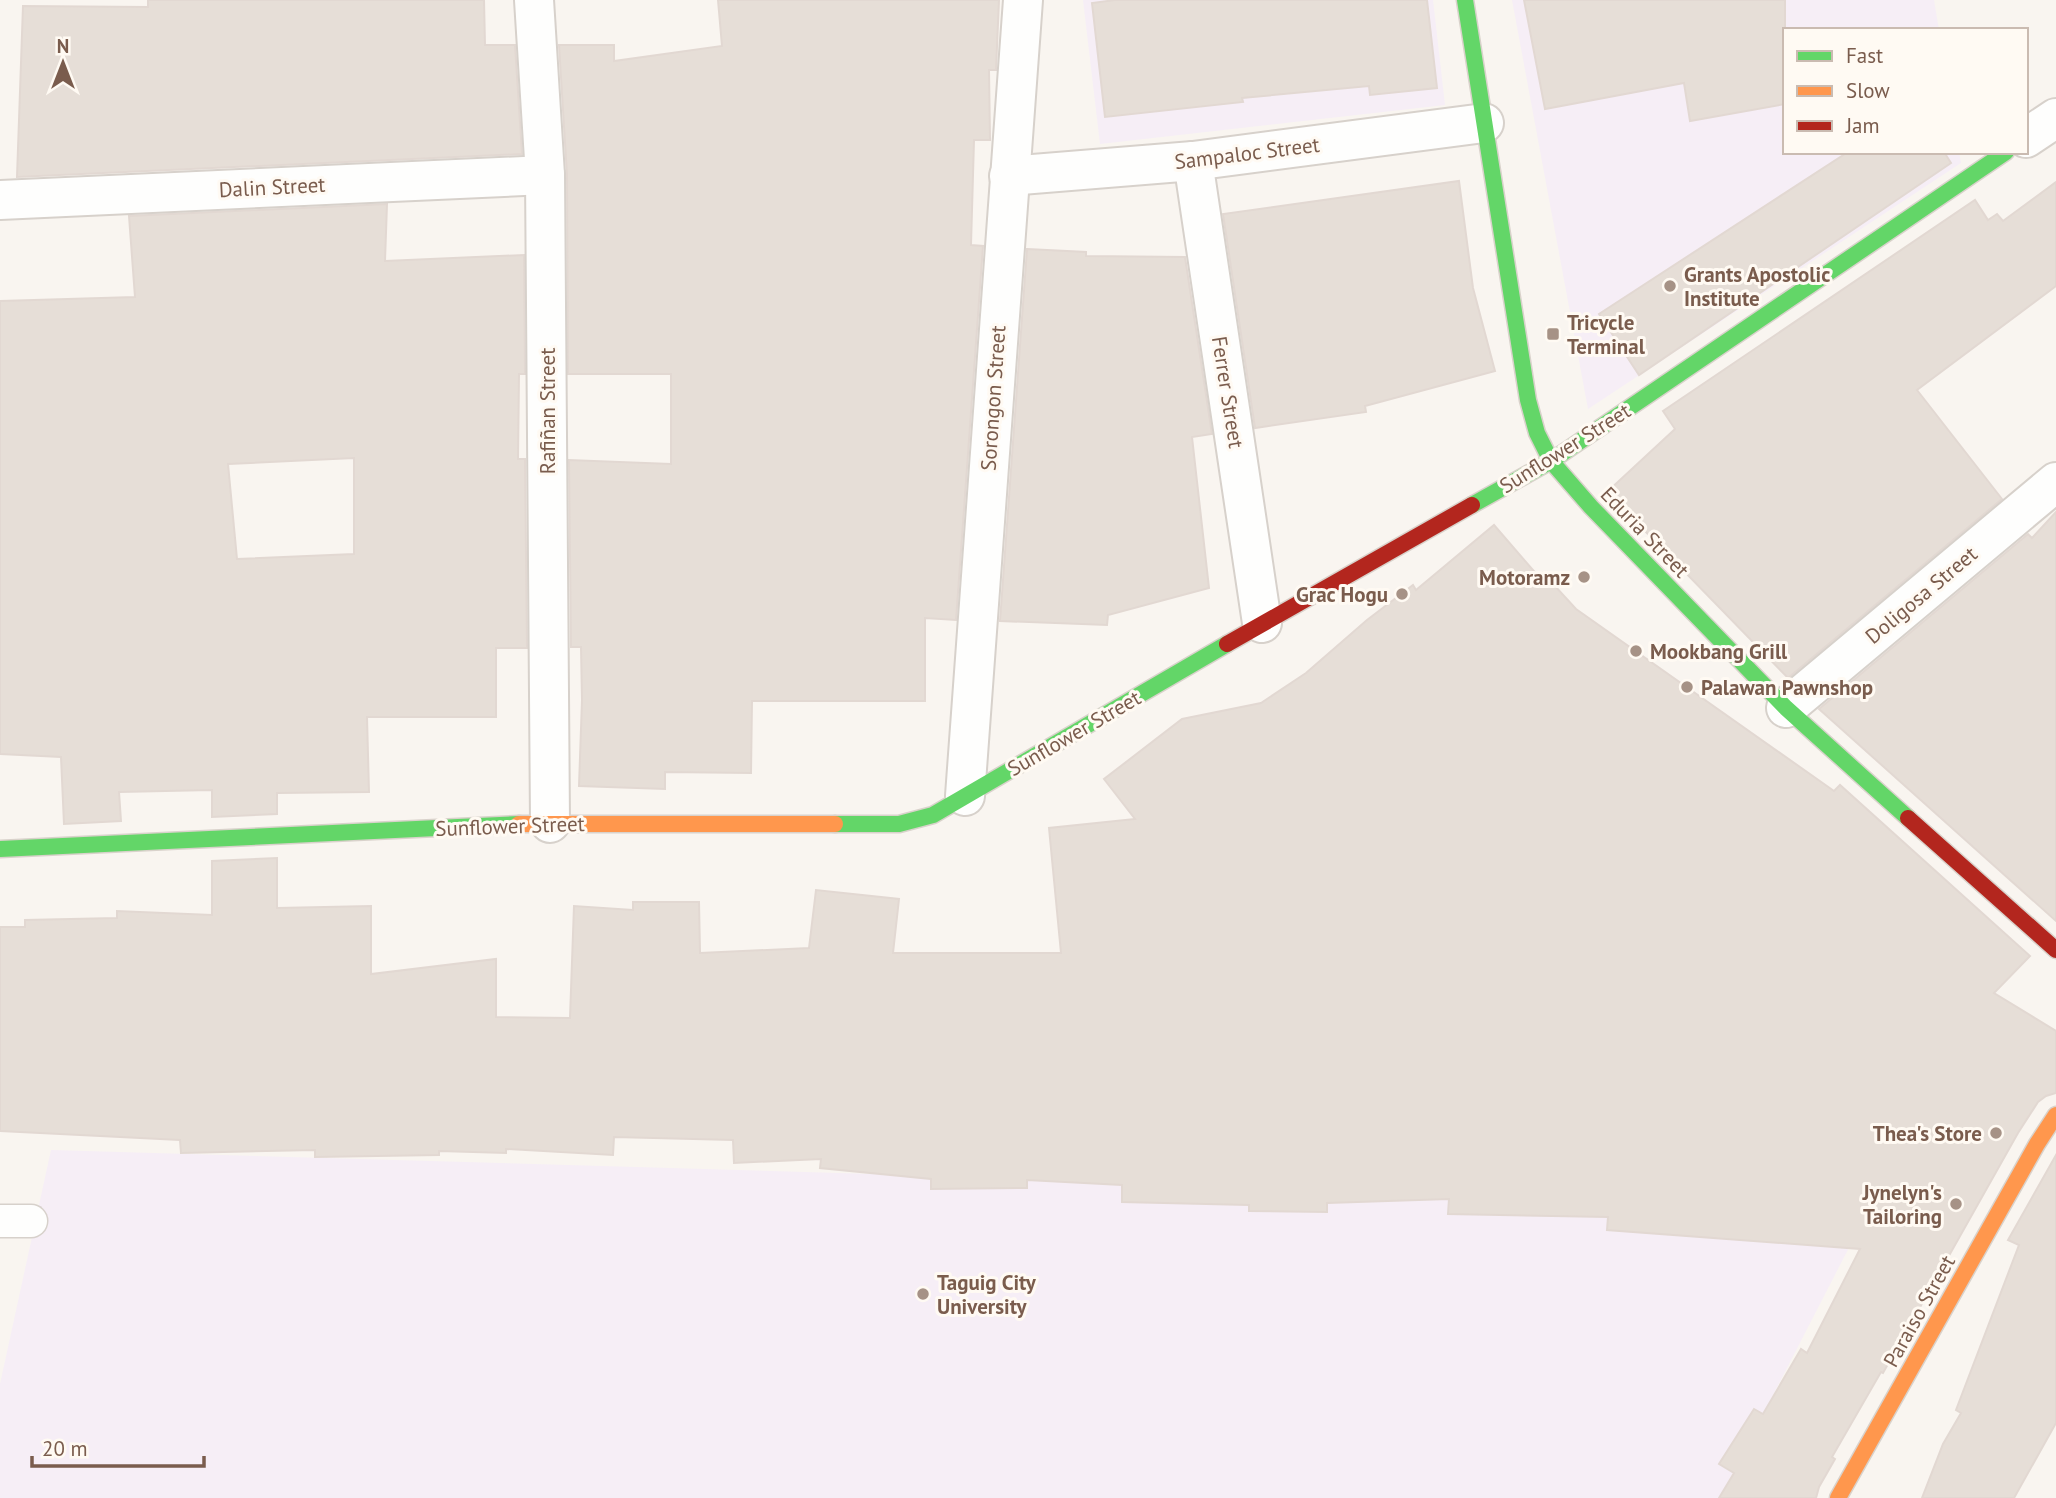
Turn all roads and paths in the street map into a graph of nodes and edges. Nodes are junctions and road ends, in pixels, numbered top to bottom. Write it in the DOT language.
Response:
graph roads {
  1 [pos="534,0"];
  2 [pos="1023,0"];
  3 [pos="1465,0"];
  4 [pos="2056,118"];
  5 [pos="1484,123"];
  6 [pos="2028,137"];
  7 [pos="2003,154"];
  8 [pos="1193,162"];
  9 [pos="545,175"];
  10 [pos="1009,176"];
  11 [pos="0,200"];
  12 [pos="1551,461"];
  13 [pos="2056,482"];
  14 [pos="1262,623"];
  15 [pos="1786,708"];
  16 [pos="965,796"];
  17 [pos="550,823"];
  18 [pos="0,849"];
  19 [pos="2056,950"];
  20 [pos="2050,1136"];
  21 [pos="0,1221"];
  22 [pos="31,1221"];
  23 [pos="1838,1498"];
  1 -- 9 [label="street, Rafiñan Street"];
  2 -- 10 [label="street, Sorongon Street"];
  3 -- 5 [label="street, Eduria Street"];
  4 -- 6 [label="street"];
  5 -- 8 [label="street, Sampaloc Street"];
  5 -- 12 [label="street, Eduria Street"];
  7 -- 12 [label="street, Sunflower Street"];
  8 -- 10 [label="street, Sampaloc Street"];
  8 -- 14 [label="street, Ferrer Street"];
  9 -- 11 [label="street, Dalin Street"];
  9 -- 17 [label="street, Rafiñan Street"];
  10 -- 16 [label="street, Sorongon Street"];
  12 -- 14 [label="street, Sunflower Street"];
  12 -- 15 [label="street, Eduria Street"];
  13 -- 15 [label="street, Doligosa Street"];
  14 -- 16 [label="street, Sunflower Street"];
  15 -- 19 [label="street, Eduria Street"];
  16 -- 17 [label="street, Sunflower Street"];
  17 -- 18 [label="street, Sunflower Street"];
  20 -- 23 [label="street, Paraiso Street"];
  21 -- 22 [label="lane"];
}
